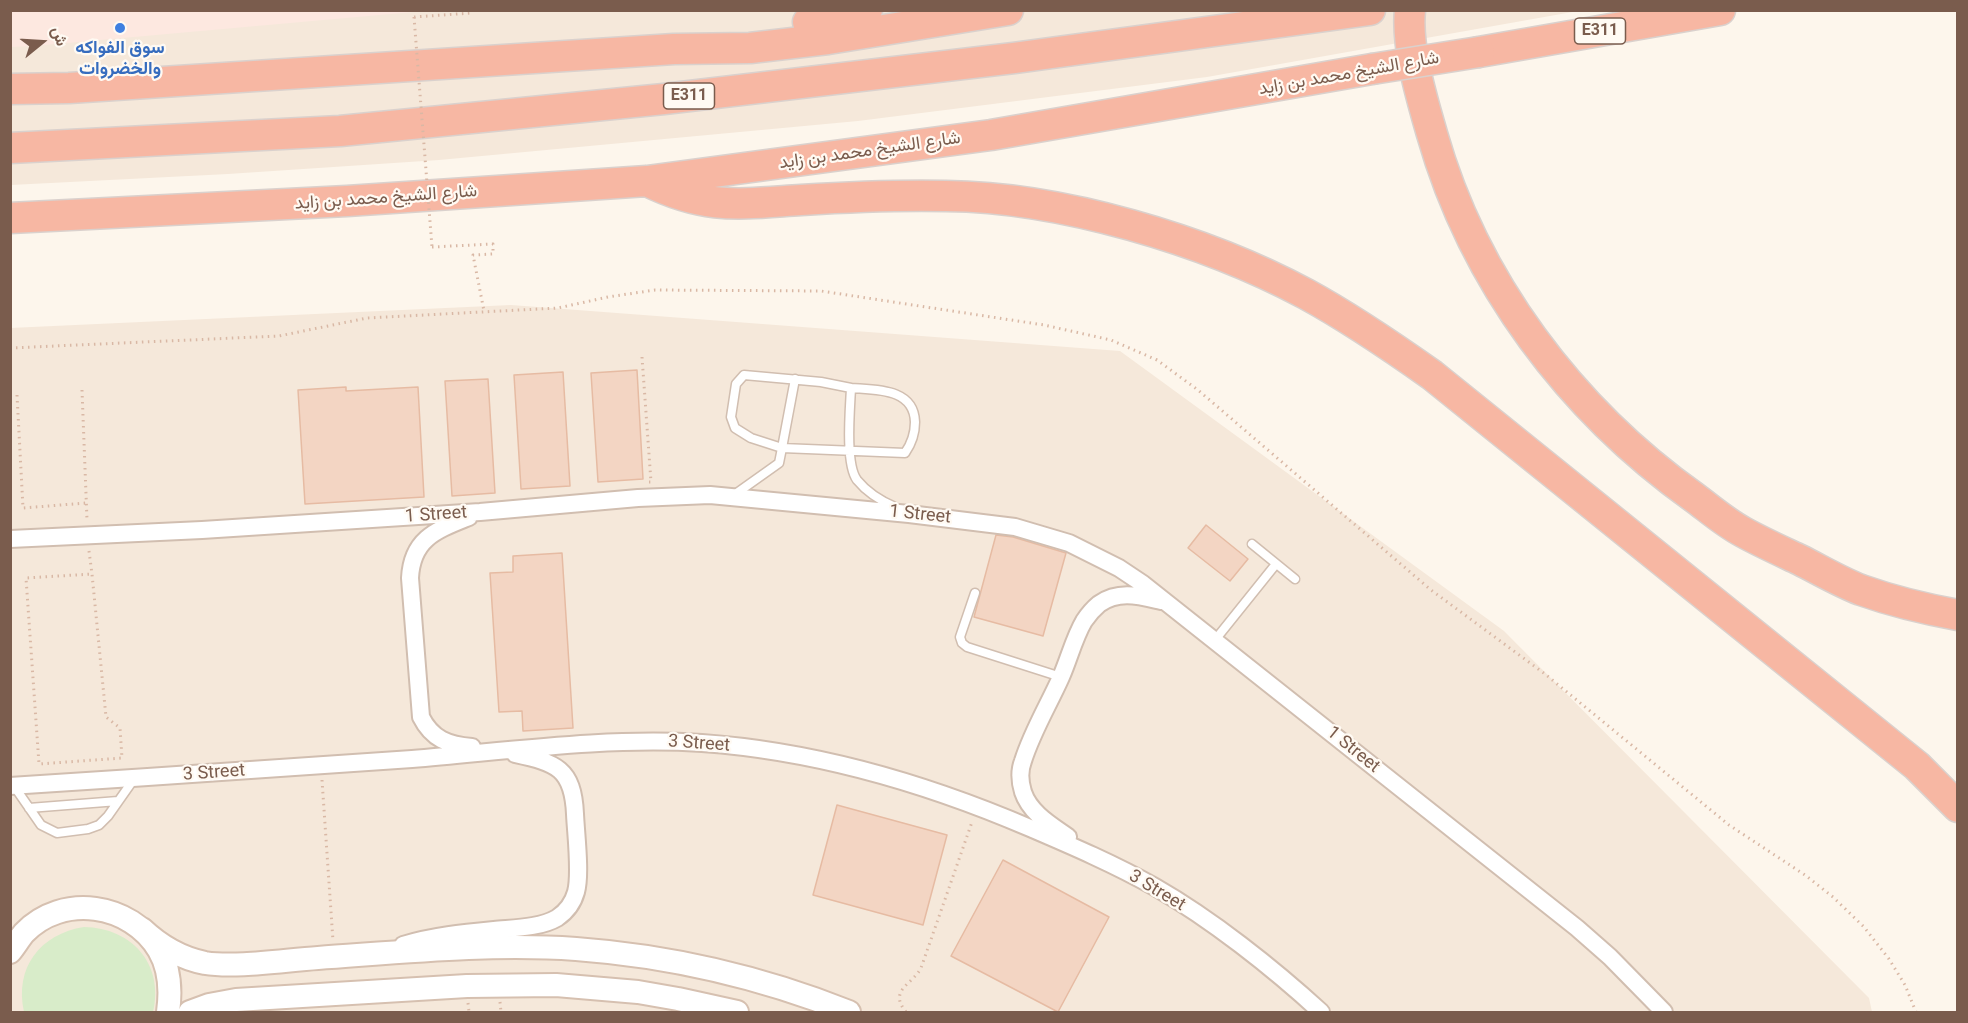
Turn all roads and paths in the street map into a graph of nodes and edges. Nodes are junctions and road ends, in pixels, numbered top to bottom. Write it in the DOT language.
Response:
graph roads {
  1 [pos="471,10"];
  2 [pos="867,10"];
  3 [pos="1008,10"];
  4 [pos="1410,10"];
  5 [pos="1720,10"];
  6 [pos="1367,11"];
  7 [pos="674,49"];
  8 [pos="10,89"];
  9 [pos="10,148"];
  10 [pos="647,181"];
  11 [pos="10,218"];
  12 [pos="484,311"];
  13 [pos="10,348"];
  14 [pos="642,357"];
  15 [pos="795,379"];
  16 [pos="851,388"];
  17 [pos="82,390"];
  18 [pos="17,395"];
  19 [pos="782,448"];
  20 [pos="849,451"];
  21 [pos="732,497"];
  22 [pos="638,498"];
  23 [pos="86,503"];
  24 [pos="480,512"];
  25 [pos="909,514"];
  26 [pos="87,525"];
  27 [pos="10,538"];
  28 [pos="1252,544"];
  29 [pos="88,547"];
  30 [pos="1276,564"];
  31 [pos="92,574"];
  32 [pos="1295,579"];
  33 [pos="975,593"];
  34 [pos="1165,602"];
  35 [pos="1958,615"];
  36 [pos="1215,640"];
  37 [pos="1061,677"];
  38 [pos="500,750"];
  39 [pos="321,766"];
  40 [pos="134,779"];
  41 [pos="12,786"];
  42 [pos="118,801"];
  43 [pos="978,806"];
  44 [pos="1958,807"];
  45 [pos="29,808"];
  46 [pos="1092,854"];
  47 [pos="142,929"];
  48 [pos="10,952"];
  49 [pos="386,952"];
  50 [pos="334,957"];
  51 [pos="168,1012"];
  52 [pos="190,1012"];
  53 [pos="737,1012"];
  54 [pos="849,1012"];
  55 [pos="906,1012"];
  56 [pos="1321,1012"];
  57 [pos="1664,1012"];
  58 [pos="1917,1012"];
  1 -- 12 [label="path, bridge"];
  2 -- 7 [label="highway"];
  3 -- 7 [label="highway"];
  4 -- 35 [label="highway"];
  5 -- 10 [label="highway, شارع الشيخ محمد بن زايد / E311, bridge"];
  6 -- 9 [label="highway, E311"];
  7 -- 8 [label="highway"];
  10 -- 11 [label="highway, شارع الشيخ محمد بن زايد / E311"];
  10 -- 44 [label="highway"];
  12 -- 13 [label="path"];
  12 -- 58 [label="path"];
  14 -- 22 [label="path"];
  15 -- 16 [label="lane"];
  15 -- 19 [label="lane"];
  15 -- 19 [label="lane"];
  16 -- 20 [label="lane"];
  16 -- 20 [label="lane"];
  17 -- 23 [label="path"];
  18 -- 23 [label="path"];
  19 -- 20 [label="lane"];
  19 -- 21 [label="lane"];
  20 -- 25 [label="lane"];
  21 -- 22 [label="street, 1 Street"];
  21 -- 25 [label="street, 1 Street"];
  22 -- 24 [label="street, 1 Street"];
  23 -- 26 [label="path"];
  24 -- 27 [label="street, 1 Street"];
  24 -- 38 [label="street"];
  25 -- 34 [label="street, 1 Street"];
  28 -- 30 [label="lane"];
  29 -- 31 [label="path"];
  30 -- 32 [label="lane"];
  30 -- 36 [label="lane"];
  31 -- 31 [label="path"];
  33 -- 37 [label="lane"];
  34 -- 36 [label="street, 1 Street"];
  34 -- 37 [label="street"];
  36 -- 57 [label="street, 1 Street"];
  37 -- 46 [label="street"];
  38 -- 39 [label="street, 3 Street"];
  38 -- 43 [label="street, 3 Street"];
  38 -- 49 [label="street"];
  39 -- 40 [label="street, 3 Street"];
  39 -- 50 [label="path"];
  40 -- 41 [label="street, 3 Street"];
  40 -- 42 [label="lane"];
  41 -- 45 [label="lane"];
  42 -- 45 [label="lane"];
  42 -- 45 [label="lane"];
  43 -- 46 [label="street, 3 Street"];
  43 -- 55 [label="path"];
  46 -- 56 [label="street, 3 Street"];
  47 -- 48 [label="street"];
  47 -- 50 [label="street"];
  47 -- 51 [label="street"];
  49 -- 50 [label="street"];
  49 -- 54 [label="street"];
  52 -- 53 [label="street"];
}
